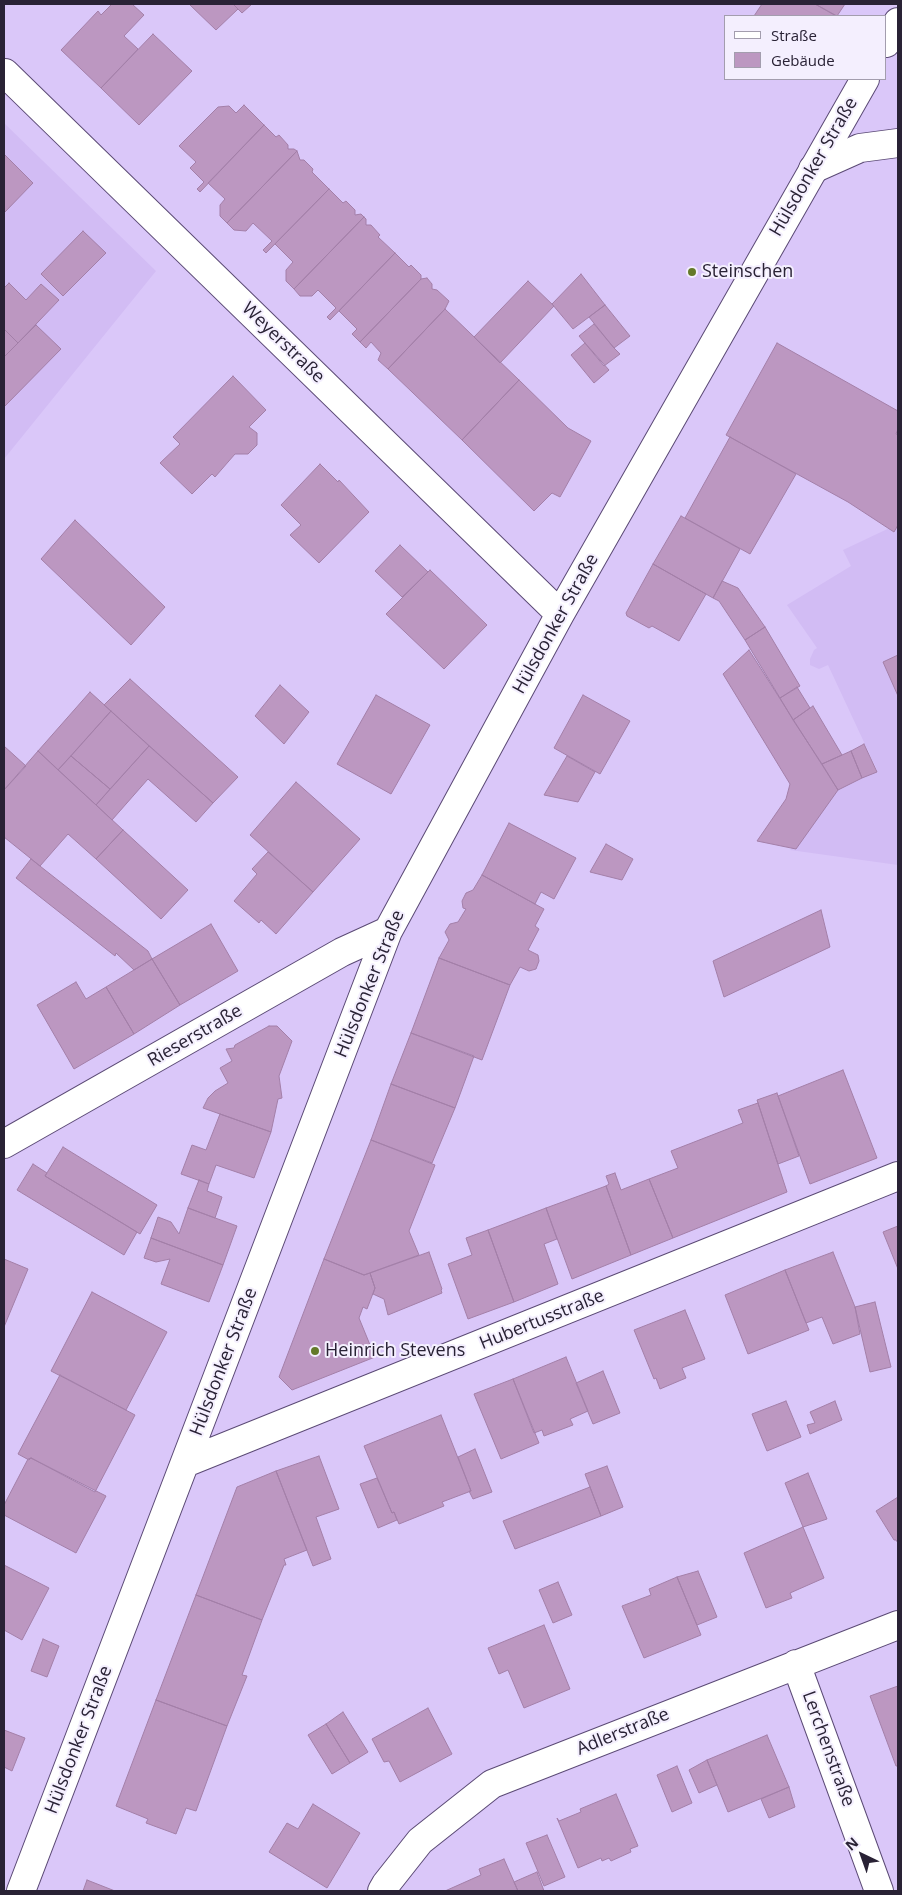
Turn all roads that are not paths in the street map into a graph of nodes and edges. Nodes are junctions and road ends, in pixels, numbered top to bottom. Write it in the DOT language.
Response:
graph roads {
  1 [pos="898,22"];
  2 [pos="887,41"];
  3 [pos="5,73"];
  4 [pos="864,80"];
  5 [pos="898,143"];
  6 [pos="813,169"];
  7 [pos="560,614"];
  8 [pos="388,931"];
  9 [pos="4,1144"];
  10 [pos="898,1176"];
  11 [pos="185,1463"];
  12 [pos="898,1625"];
  13 [pos="796,1664"];
  14 [pos="21,1891"];
  15 [pos="382,1891"];
  16 [pos="879,1891"];
  1 -- 2 [label="street"];
  3 -- 7 [label="street, Weyerstraße"];
  4 -- 6 [label="street, Hülsdonker Straße"];
  5 -- 6 [label="street"];
  6 -- 7 [label="street, Hülsdonker Straße"];
  7 -- 8 [label="street, Hülsdonker Straße"];
  8 -- 9 [label="street, Rieserstraße"];
  8 -- 11 [label="street, Hülsdonker Straße"];
  10 -- 11 [label="street, Hubertusstraße"];
  11 -- 14 [label="street, Hülsdonker Straße"];
  12 -- 13 [label="street, Adlerstraße"];
  13 -- 15 [label="street, Adlerstraße"];
  13 -- 16 [label="street, Lerchenstraße"];
}
